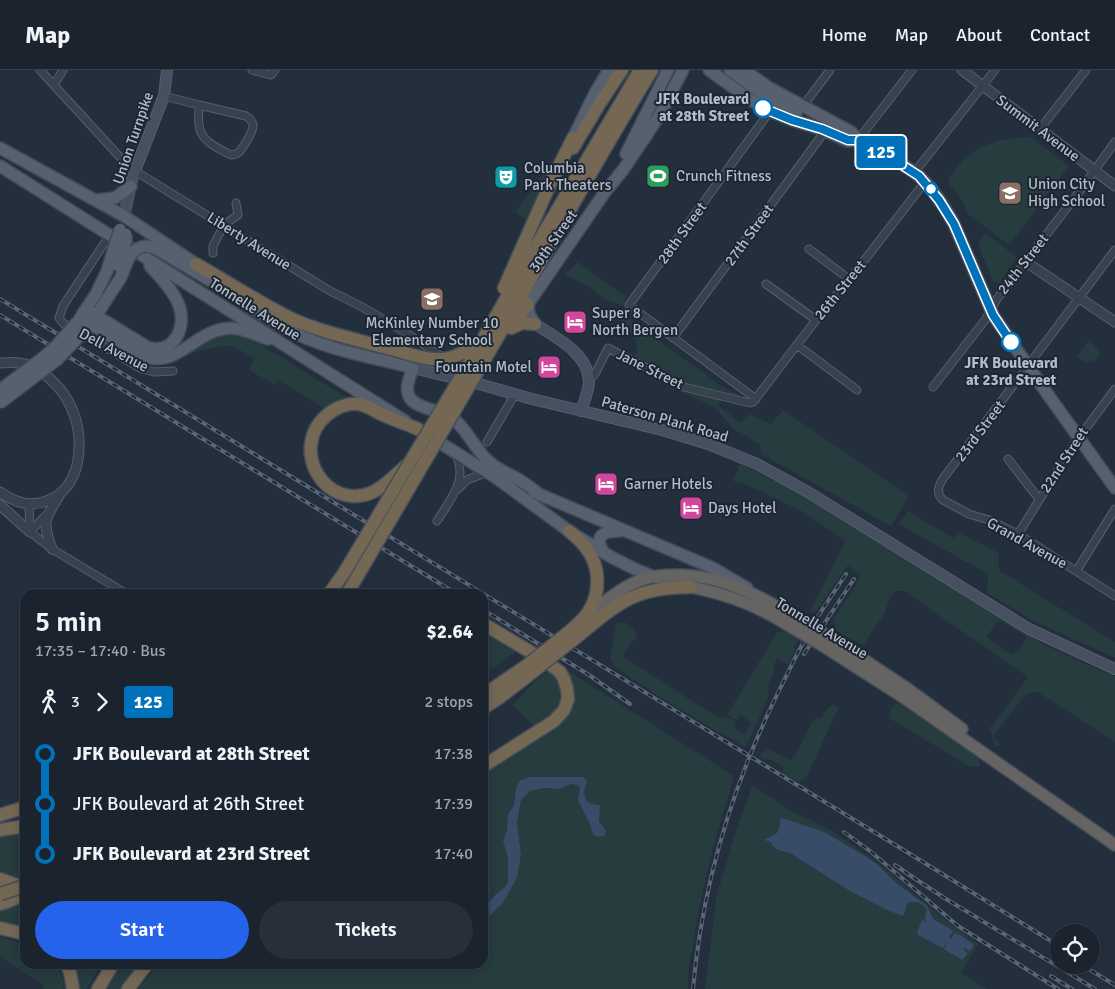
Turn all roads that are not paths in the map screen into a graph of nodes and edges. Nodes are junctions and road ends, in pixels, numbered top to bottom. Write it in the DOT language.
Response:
graph roads {
  1 [pos="40,70"];
  2 [pos="63,70"];
  3 [pos="168,70"];
  4 [pos="252,70"];
  5 [pos="275,70"];
  6 [pos="608,70"];
  7 [pos="622,70"];
  8 [pos="640,70"];
  9 [pos="652,70"];
  10 [pos="668,70"];
  11 [pos="682,70"];
  12 [pos="709,70"];
  13 [pos="720,70"];
  14 [pos="730,70"];
  15 [pos="744,70"];
  16 [pos="830,70"];
  17 [pos="912,70"];
  18 [pos="962,70"];
  19 [pos="995,70"];
  20 [pos="1082,71"];
  21 [pos="54,85"];
  22 [pos="983,86"];
  23 [pos="164,96"];
  24 [pos="199,104"];
  25 [pos="803,106"];
  26 [pos="770,111"];
  27 [pos="825,127"];
  28 [pos="1040,129"];
  29 [pos="573,138"];
  30 [pos="858,140"];
  31 [pos="1115,142"];
  32 [pos="0,148"];
  33 [pos="0,166"];
  34 [pos="1094,170"];
  35 [pos="135,171"];
  36 [pos="914,172"];
  37 [pos="925,182"];
  38 [pos="131,186"];
  39 [pos="1115,186"];
  40 [pos="605,192"];
  41 [pos="96,200"];
  42 [pos="236,203"];
  43 [pos="124,216"];
  44 [pos="537,216"];
  45 [pos="224,225"];
  46 [pos="123,231"];
  47 [pos="109,236"];
  48 [pos="809,249"];
  49 [pos="1115,250"];
  50 [pos="144,251"];
  51 [pos="212,253"];
  52 [pos="1026,262"];
  53 [pos="196,264"];
  54 [pos="849,279"];
  55 [pos="766,284"];
  56 [pos="232,293"];
  57 [pos="108,297"];
  58 [pos="1079,298"];
  59 [pos="528,304"];
  60 [pos="991,311"];
  61 [pos="86,320"];
  62 [pos="816,320"];
  63 [pos="1115,322"];
  64 [pos="535,324"];
  65 [pos="511,328"];
  66 [pos="489,330"];
  67 [pos="673,338"];
  68 [pos="283,344"];
  69 [pos="797,345"];
  70 [pos="476,354"];
  71 [pos="0,363"];
  72 [pos="1028,366"];
  73 [pos="413,368"];
  74 [pos="173,371"];
  75 [pos="589,380"];
  76 [pos="480,384"];
  77 [pos="933,387"];
  78 [pos="1115,389"];
  79 [pos="0,390"];
  80 [pos="857,390"];
  81 [pos="515,394"];
  82 [pos="756,398"];
  83 [pos="0,403"];
  84 [pos="581,411"];
  85 [pos="418,429"];
  86 [pos="1078,438"];
  87 [pos="487,442"];
  88 [pos="456,453"];
  89 [pos="413,458"];
  90 [pos="1008,459"];
  91 [pos="491,475"];
  92 [pos="1115,488"];
  93 [pos="0,492"];
  94 [pos="454,493"];
  95 [pos="938,493"];
  96 [pos="60,494"];
  97 [pos="540,495"];
  98 [pos="1039,499"];
  99 [pos="29,504"];
  100 [pos="0,505"];
  101 [pos="1115,509"];
  102 [pos="46,515"];
  103 [pos="437,521"];
  104 [pos="569,531"];
  105 [pos="30,532"];
  106 [pos="624,532"];
  107 [pos="1018,534"];
  108 [pos="52,549"];
  109 [pos="604,553"];
  110 [pos="1076,570"];
  111 [pos="344,573"];
  112 [pos="654,576"];
  113 [pos="691,587"];
  114 [pos="119,589"];
  115 [pos="333,589"];
  116 [pos="336,589"];
  117 [pos="350,589"];
  118 [pos="1115,596"];
  119 [pos="766,600"];
  120 [pos="796,624"];
  121 [pos="488,627"];
  122 [pos="575,630"];
  123 [pos="530,669"];
  124 [pos="1115,669"];
  125 [pos="488,691"];
  126 [pos="903,691"];
  127 [pos="488,705"];
  128 [pos="488,763"];
  129 [pos="20,808"];
  130 [pos="20,809"];
  131 [pos="0,810"];
  132 [pos="0,815"];
  133 [pos="20,827"];
  134 [pos="0,830"];
  135 [pos="1115,836"];
  136 [pos="1115,845"];
  137 [pos="0,879"];
  138 [pos="20,885"];
  139 [pos="20,888"];
  140 [pos="0,894"];
  141 [pos="20,896"];
  142 [pos="0,904"];
  143 [pos="0,928"];
  144 [pos="20,933"];
  145 [pos="68,969"];
  146 [pos="110,969"];
  147 [pos="143,969"];
  148 [pos="73,989"];
  149 [pos="98,989"];
  150 [pos="129,989"];
  1 -- 21 [label="street, Liberty Avenue"];
  2 -- 21 [label="street"];
  3 -- 23 [label="main road, Union Turnpike"];
  4 -- 5 [label="street"];
  6 -- 29 [label="main road"];
  7 -- 44 [label="highway"];
  8 -- 66 [label="highway"];
  9 -- 70 [label="highway"];
  10 -- 40 [label="main road"];
  11 -- 40 [label="main road, 30th Street"];
  12 -- 26 [label="main road"];
  13 -- 27 [label="main road"];
  14 -- 27 [label="main road"];
  15 -- 25 [label="main road"];
  16 -- 25 [label="street"];
  17 -- 30 [label="street"];
  18 -- 22 [label="street, Summit Avenue"];
  19 -- 22 [label="street"];
  20 -- 28 [label="street"];
  21 -- 35 [label="street, Liberty Avenue"];
  22 -- 28 [label="street, Summit Avenue"];
  22 -- 36 [label="street"];
  23 -- 24 [label="street"];
  23 -- 35 [label="main road, Union Turnpike"];
  24 -- 24 [label="street"];
  25 -- 27 [label="main road"];
  26 -- 27 [label="main road"];
  26 -- 67 [label="street, 28th Street"];
  27 -- 30 [label="main road"];
  27 -- 67 [label="street, 27th Street"];
  28 -- 34 [label="street, Summit Avenue"];
  29 -- 44 [label="highway"];
  30 -- 36 [label="main road"];
  31 -- 34 [label="street, 24th Street"];
  32 -- 41 [label="main road, Paterson Plank Road"];
  33 -- 47 [label="main road, Tonnelle Avenue"];
  34 -- 39 [label="street, Summit Avenue"];
  34 -- 52 [label="street, 24th Street"];
  35 -- 38 [label="main road, Union Turnpike"];
  35 -- 45 [label="street, Liberty Avenue"];
  36 -- 37 [label="main road"];
  37 -- 54 [label="street, 26th Street"];
  37 -- 60 [label="main road"];
  38 -- 41 [label="main road"];
  38 -- 43 [label="main road, Union Turnpike"];
  40 -- 59 [label="main road, 30th Street"];
  41 -- 43 [label="main road, Paterson Plank Road"];
  42 -- 45 [label="street"];
  43 -- 46 [label="main road"];
  43 -- 53 [label="main road, Paterson Plank Road"];
  44 -- 66 [label="highway"];
  45 -- 51 [label="street"];
  45 -- 76 [label="street, Liberty Avenue"];
  46 -- 57 [label="main road, bridge"];
  46 -- 61 [label="main road, bridge"];
  47 -- 50 [label="main road, Tonnelle Avenue"];
  47 -- 74 [label="street, Dell Avenue"];
  48 -- 54 [label="street"];
  49 -- 58 [label="street, 23rd Street"];
  50 -- 56 [label="main road, Paterson Plank Road"];
  50 -- 57 [label="main road, bridge"];
  50 -- 61 [label="main road"];
  50 -- 68 [label="main road, Tonnelle Avenue"];
  52 -- 58 [label="street"];
  52 -- 60 [label="street, 24th Street"];
  53 -- 56 [label="main road, Paterson Plank Road"];
  53 -- 70 [label="highway, bridge"];
  54 -- 62 [label="street, 26th Street"];
  55 -- 62 [label="street"];
  56 -- 73 [label="main road, Paterson Plank Road"];
  57 -- 61 [label="main road"];
  58 -- 63 [label="street"];
  58 -- 72 [label="street, 23rd Street"];
  59 -- 64 [label="main road"];
  59 -- 65 [label="highway"];
  60 -- 72 [label="main road"];
  60 -- 77 [label="street, 24th Street"];
  61 -- 68 [label="main road"];
  61 -- 79 [label="main road, bridge"];
  61 -- 83 [label="main road, bridge"];
  62 -- 69 [label="street, 26th Street"];
  64 -- 65 [label="highway"];
  64 -- 75 [label="main road"];
  65 -- 70 [label="highway"];
  66 -- 70 [label="highway"];
  67 -- 82 [label="street"];
  68 -- 85 [label="main road, Tonnelle Avenue"];
  69 -- 80 [label="street"];
  69 -- 82 [label="street, 26th Street"];
  70 -- 89 [label="highway, bridge"];
  70 -- 117 [label="highway, bridge"];
  71 -- 96 [label="street"];
  72 -- 86 [label="main road"];
  72 -- 95 [label="street, 23rd Street"];
  73 -- 76 [label="main road, Paterson Plank Road"];
  73 -- 97 [label="main road"];
  75 -- 82 [label="street, Jane Street"];
  75 -- 84 [label="main road"];
  76 -- 81 [label="main road, Paterson Plank Road"];
  78 -- 86 [label="street, 22nd Street"];
  81 -- 84 [label="main road, Paterson Plank Road"];
  81 -- 87 [label="street"];
  84 -- 124 [label="main road, Paterson Plank Road"];
  85 -- 88 [label="main road, Tonnelle Avenue"];
  85 -- 89 [label="highway, bridge"];
  86 -- 92 [label="main road"];
  86 -- 98 [label="street, 22nd Street"];
  88 -- 91 [label="main road, Tonnelle Avenue"];
  88 -- 94 [label="street"];
  89 -- 111 [label="highway, bridge"];
  90 -- 98 [label="street"];
  91 -- 94 [label="street"];
  91 -- 97 [label="main road, Tonnelle Avenue"];
  91 -- 104 [label="main road, Tonnelle Avenue"];
  93 -- 99 [label="street"];
  94 -- 103 [label="street"];
  95 -- 107 [label="street, Grand Avenue"];
  96 -- 99 [label="street"];
  96 -- 102 [label="street"];
  97 -- 106 [label="main road, Tonnelle Avenue"];
  98 -- 107 [label="street, 22nd Street"];
  99 -- 105 [label="street"];
  100 -- 105 [label="street"];
  101 -- 110 [label="street"];
  102 -- 105 [label="street"];
  102 -- 108 [label="street"];
  104 -- 109 [label="main road, Tonnelle Avenue"];
  104 -- 122 [label="highway"];
  105 -- 108 [label="street"];
  106 -- 109 [label="main road"];
  106 -- 119 [label="main road, Tonnelle Avenue"];
  107 -- 110 [label="street, Grand Avenue"];
  108 -- 114 [label="street"];
  109 -- 112 [label="main road, Tonnelle Avenue"];
  110 -- 118 [label="street, Grand Avenue"];
  111 -- 115 [label="highway"];
  111 -- 116 [label="highway"];
  112 -- 113 [label="main road, Tonnelle Avenue"];
  112 -- 119 [label="highway"];
  112 -- 122 [label="highway"];
  113 -- 120 [label="highway, Tonnelle Avenue"];
  113 -- 122 [label="highway"];
  119 -- 120 [label="highway, Tonnelle Avenue"];
  120 -- 126 [label="highway, Tonnelle Avenue, bridge"];
  121 -- 128 [label="highway"];
  122 -- 123 [label="highway, bridge"];
  123 -- 125 [label="highway"];
  123 -- 127 [label="highway"];
  126 -- 135 [label="highway, Tonnelle Avenue"];
  126 -- 136 [label="highway, Tonnelle Avenue"];
  129 -- 131 [label="highway"];
  130 -- 132 [label="highway"];
  133 -- 134 [label="highway"];
  137 -- 138 [label="highway"];
  139 -- 140 [label="highway, bridge"];
  141 -- 142 [label="highway"];
  143 -- 144 [label="highway"];
  145 -- 148 [label="highway"];
  146 -- 149 [label="highway"];
  147 -- 150 [label="highway"];
}
